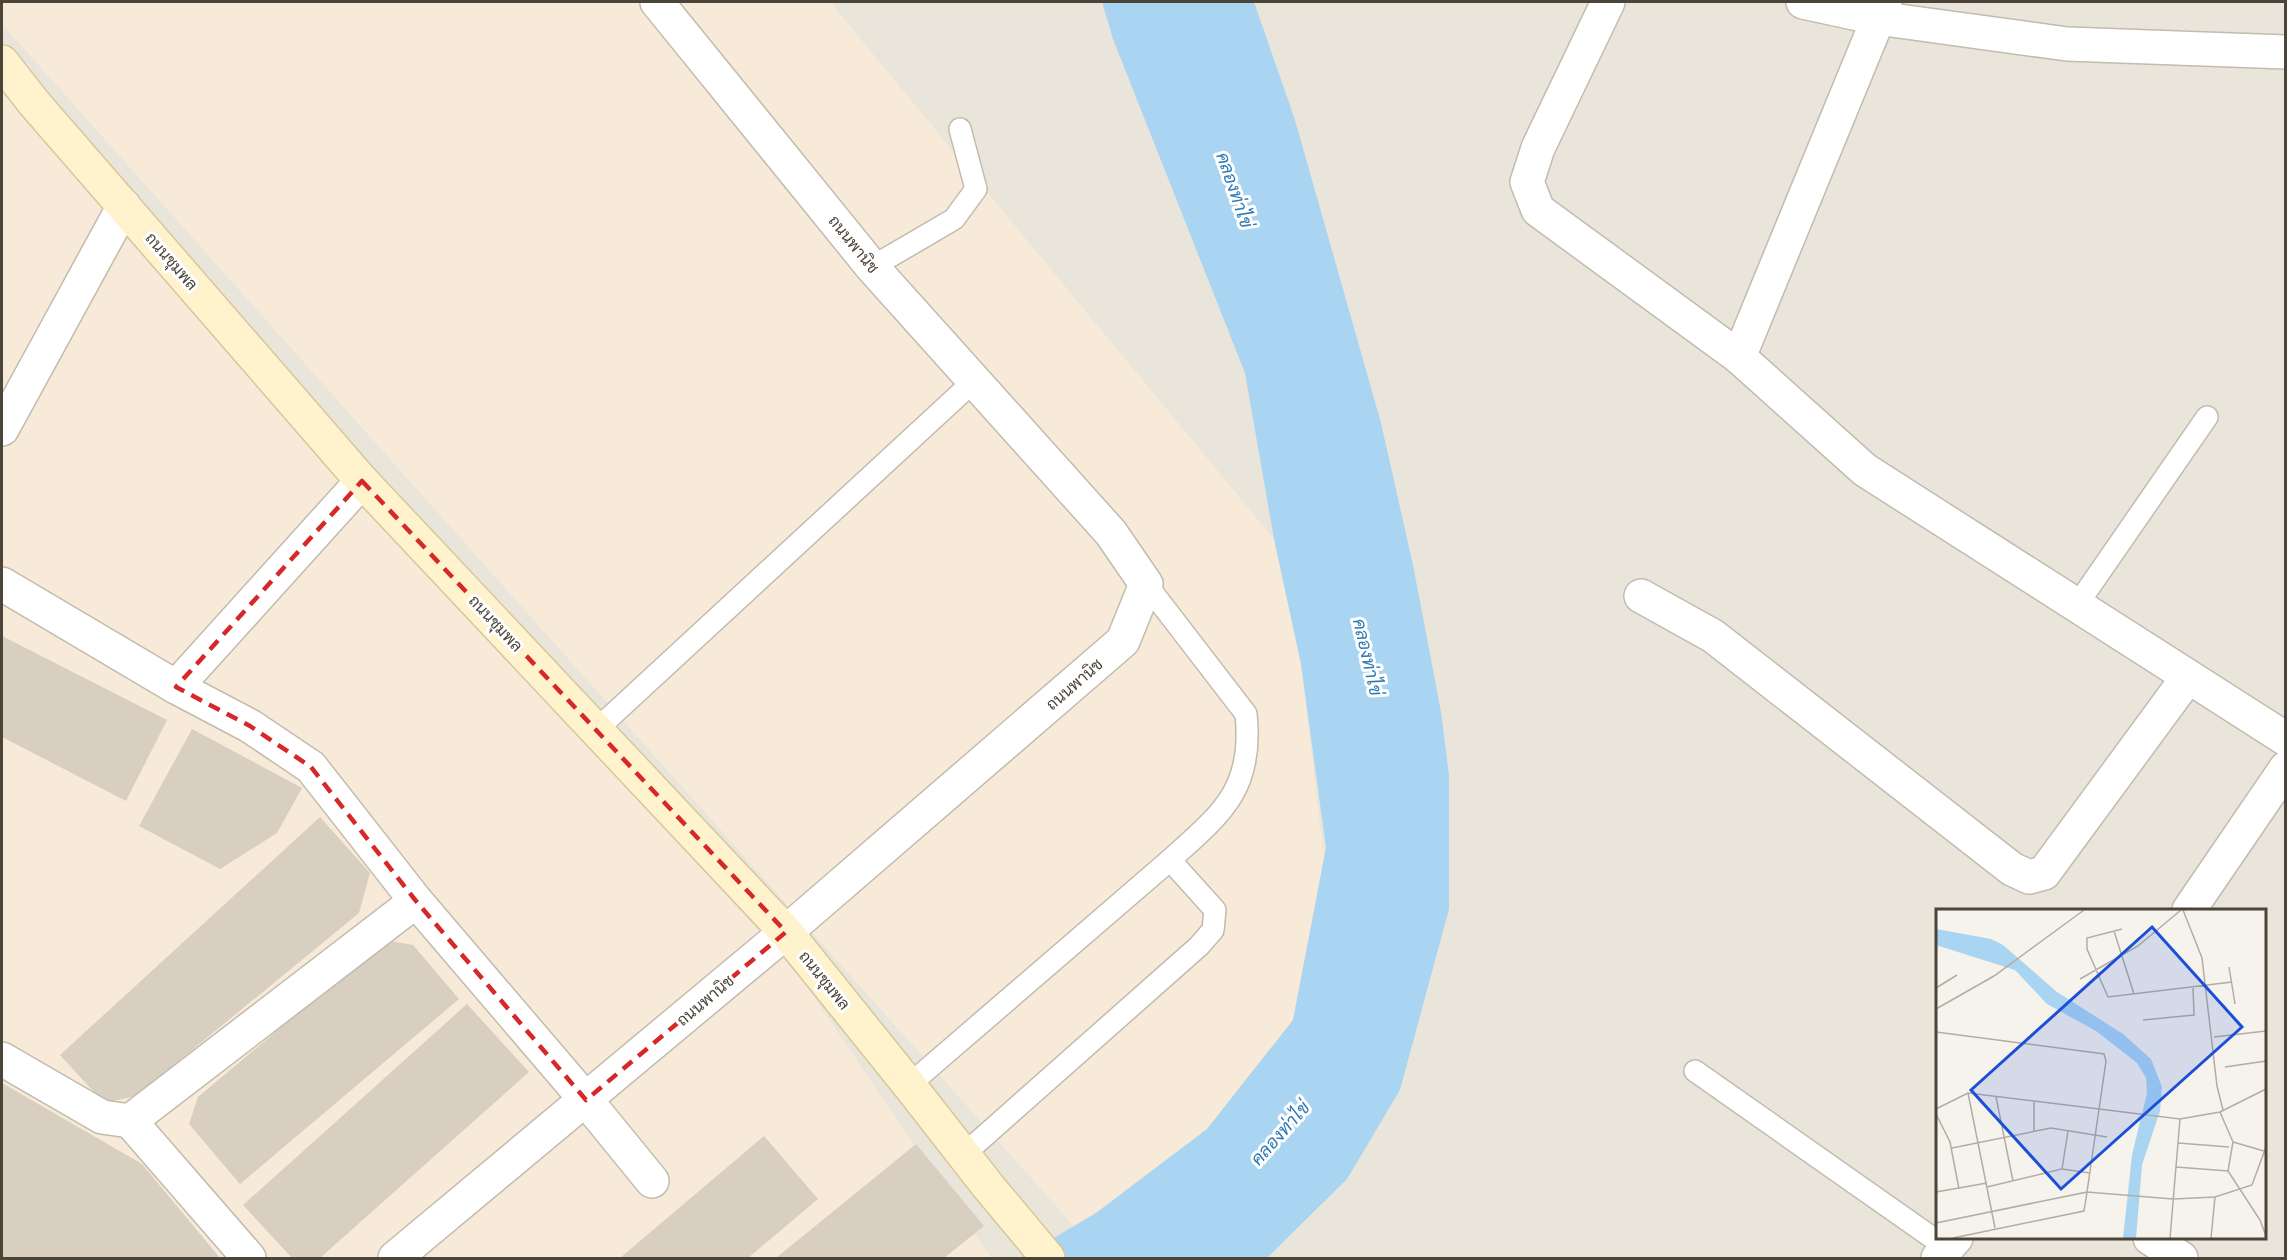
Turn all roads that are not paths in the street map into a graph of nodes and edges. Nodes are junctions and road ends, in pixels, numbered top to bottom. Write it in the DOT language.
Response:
graph roads {
  1 [pos="657,2"];
  2 [pos="1608,2"];
  3 [pos="1803,2"];
  4 [pos="1881,10"];
  5 [pos="2286,52"];
  6 [pos="2,62"];
  7 [pos="960,129"];
  8 [pos="124,206"];
  9 [pos="872,267"];
  10 [pos="1739,357"];
  11 [pos="974,381"];
  12 [pos="2207,417"];
  13 [pos="2,429"];
  14 [pos="362,481"];
  15 [pos="2,584"];
  16 [pos="1146,584"];
  17 [pos="1641,596"];
  18 [pos="2077,605"];
  19 [pos="2188,677"];
  20 [pos="176,687"];
  21 [pos="596,730"];
  22 [pos="2286,739"];
  23 [pos="2286,768"];
  24 [pos="1170,860"];
  25 [pos="416,901"];
  26 [pos="2190,909"];
  27 [pos="786,932"];
  28 [pos="2,1059"];
  29 [pos="1695,1071"];
  30 [pos="909,1085"];
  31 [pos="586,1100"];
  32 [pos="130,1121"];
  33 [pos="963,1155"];
  34 [pos="651,1181"];
  35 [pos="2152,1239"];
  36 [pos="1947,1248"];
  37 [pos="249,1258"];
  38 [pos="395,1258"];
  39 [pos="1048,1258"];
  40 [pos="2181,1258"];
  1 -- 9 [label="street, ถนนพานิช"];
  2 -- 10 [label="street"];
  3 -- 4 [label="street"];
  4 -- 5 [label="street"];
  4 -- 10 [label="street"];
  6 -- 8 [label="main road, ถนนชุมพล"];
  7 -- 9 [label="lane"];
  8 -- 13 [label="street"];
  8 -- 14 [label="main road, ถนนชุมพล"];
  9 -- 11 [label="street, ถนนพานิช"];
  10 -- 18 [label="street"];
  11 -- 16 [label="street, ถนนพานิช"];
  11 -- 21 [label="lane"];
  12 -- 18 [label="lane"];
  14 -- 20 [label="street"];
  14 -- 21 [label="main road, ถนนชุมพล"];
  15 -- 20 [label="street"];
  16 -- 24 [label="lane"];
  16 -- 27 [label="street, ถนนพานิช"];
  17 -- 19 [label="street"];
  18 -- 19 [label="street"];
  19 -- 22 [label="street"];
  20 -- 25 [label="street"];
  21 -- 27 [label="main road, ถนนชุมพล"];
  23 -- 26 [label="street"];
  24 -- 30 [label="lane"];
  24 -- 33 [label="lane"];
  25 -- 31 [label="street"];
  25 -- 32 [label="street"];
  27 -- 30 [label="main road, ถนนชุมพล"];
  27 -- 31 [label="street, ถนนพานิช"];
  28 -- 32 [label="street"];
  29 -- 36 [label="lane"];
  30 -- 33 [label="main road, ถนนชุมพล"];
  31 -- 34 [label="street"];
  31 -- 38 [label="street, ถนนพานิช"];
  32 -- 37 [label="street"];
  33 -- 39 [label="main road, ถนนชุมพล"];
  35 -- 40 [label="street"];
}
